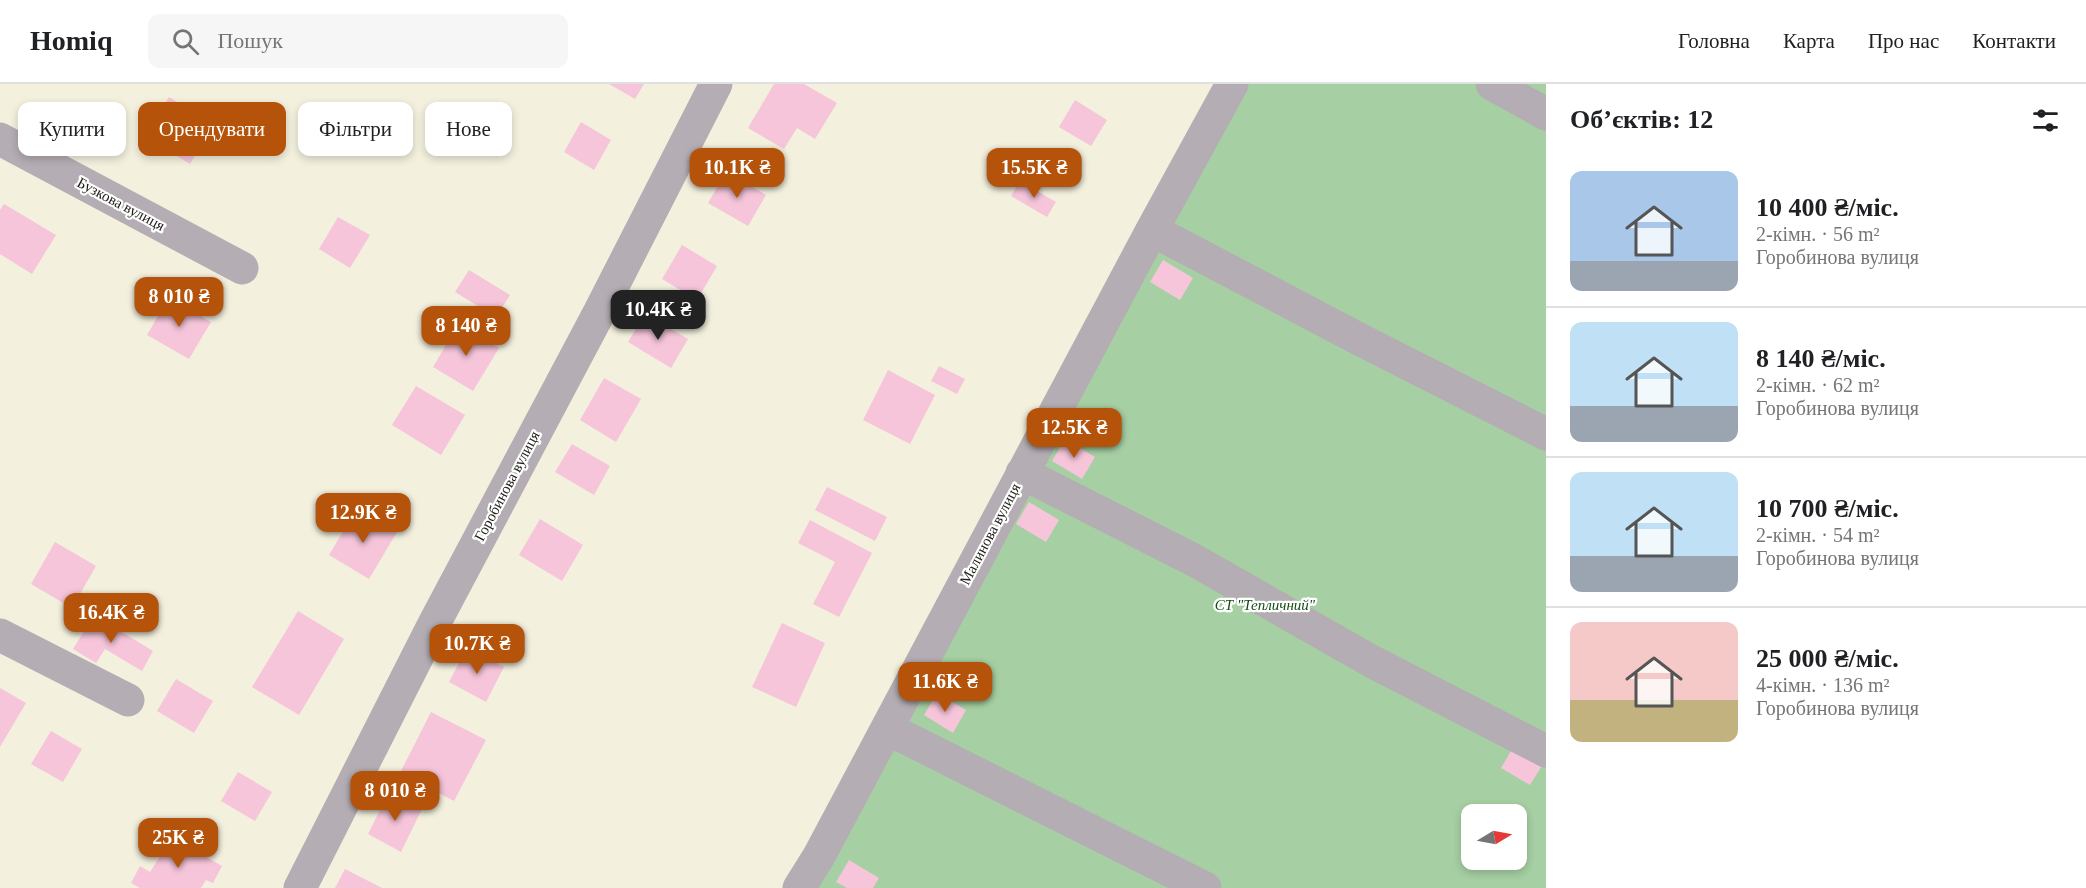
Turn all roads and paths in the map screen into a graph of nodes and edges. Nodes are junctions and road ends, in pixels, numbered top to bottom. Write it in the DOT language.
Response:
graph roads {
  1 [pos="716,84"];
  2 [pos="1232,84"];
  3 [pos="1492,84"];
  4 [pos="1546,114"];
  5 [pos="0,139"];
  6 [pos="1152,230"];
  7 [pos="242,268"];
  8 [pos="1546,434"];
  9 [pos="1022,473"];
  10 [pos="0,635"];
  11 [pos="128,700"];
  12 [pos="888,729"];
  13 [pos="1546,751"];
  14 [pos="300,888"];
  15 [pos="799,888"];
  16 [pos="1205,888"];
  1 -- 14 [label="street, Горобинова вулиця"];
  2 -- 6 [label="street, Малинова вулиця"];
  3 -- 4 [label="street"];
  5 -- 7 [label="street, Бузкова вулиця"];
  6 -- 8 [label="street"];
  6 -- 9 [label="street, Малинова вулиця"];
  9 -- 12 [label="street, Малинова вулиця"];
  9 -- 13 [label="street"];
  10 -- 11 [label="street"];
  12 -- 15 [label="street, Малинова вулиця"];
  12 -- 16 [label="street"];
}
